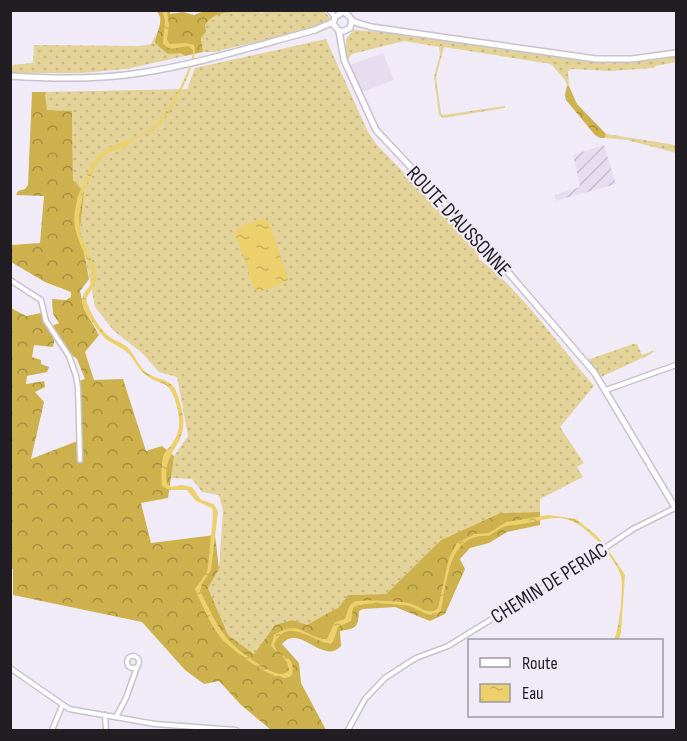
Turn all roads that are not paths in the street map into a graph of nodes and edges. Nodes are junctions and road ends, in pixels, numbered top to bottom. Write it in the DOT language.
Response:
graph roads {
  1 [pos="329,10"];
  2 [pos="339,14"];
  3 [pos="352,20"];
  4 [pos="371,27"];
  5 [pos="349,29"];
  6 [pos="315,30"];
  7 [pos="337,30"];
  8 [pos="342,52"];
  9 [pos="676,53"];
  10 [pos="10,76"];
  11 [pos="10,280"];
  12 [pos="676,364"];
  13 [pos="606,390"];
  14 [pos="80,460"];
  15 [pos="676,508"];
  16 [pos="137,667"];
  17 [pos="10,668"];
  18 [pos="62,706"];
  19 [pos="105,715"];
  20 [pos="116,717"];
  21 [pos="52,730"];
  22 [pos="106,730"];
  23 [pos="236,730"];
  24 [pos="348,730"];
  1 -- 2 [label="street"];
  2 -- 3 [label="main road"];
  2 -- 6 [label="main road"];
  2 -- 7 [label="main road, ROUTE D'AUSSONNE"];
  3 -- 4 [label="main road"];
  3 -- 5 [label="main road"];
  4 -- 5 [label="main road"];
  4 -- 9 [label="main road"];
  5 -- 7 [label="main road"];
  5 -- 8 [label="main road"];
  6 -- 7 [label="main road"];
  6 -- 10 [label="main road"];
  7 -- 8 [label="main road, ROUTE D'AUSSONNE"];
  8 -- 13 [label="main road, ROUTE D'AUSSONNE"];
  11 -- 14 [label="street"];
  12 -- 13 [label="street"];
  13 -- 15 [label="main road, ROUTE D'AUSSONNE"];
  15 -- 24 [label="street, CHEMIN DE PERIAC"];
  16 -- 20 [label="street"];
  17 -- 18 [label="street"];
  18 -- 19 [label="street"];
  18 -- 21 [label="street"];
  19 -- 20 [label="street"];
  19 -- 22 [label="street"];
  20 -- 23 [label="street"];
}
